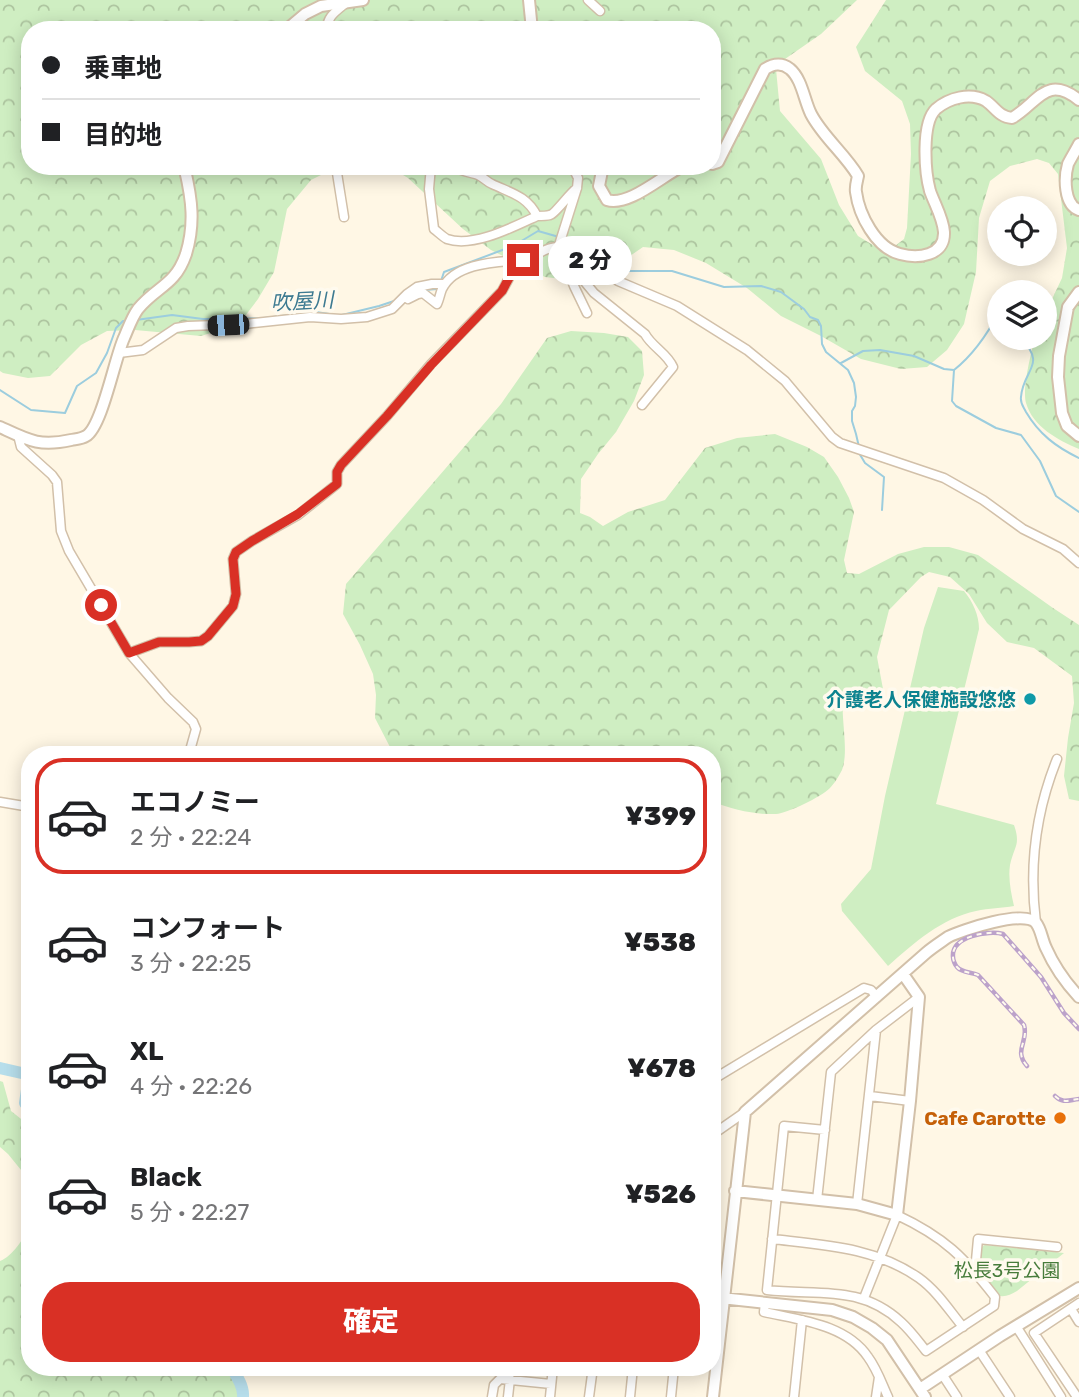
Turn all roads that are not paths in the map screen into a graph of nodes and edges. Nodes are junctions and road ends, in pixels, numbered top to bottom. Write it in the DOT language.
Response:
graph roads {
  1 [pos="363,0"];
  2 [pos="529,0"];
  3 [pos="588,0"];
  4 [pos="347,2"];
  5 [pos="600,10"];
  6 [pos="296,21"];
  7 [pos="329,21"];
  8 [pos="531,21"];
  9 [pos="1079,100"];
  10 [pos="1079,144"];
  11 [pos="721,156"];
  12 [pos="186,175"];
  13 [pos="337,175"];
  14 [pos="430,175"];
  15 [pos="479,175"];
  16 [pos="576,175"];
  17 [pos="601,175"];
  18 [pos="668,175"];
  19 [pos="577,188"];
  20 [pos="1079,211"];
  21 [pos="537,216"];
  22 [pos="344,217"];
  23 [pos="559,246"];
  24 [pos="518,259"];
  25 [pos="568,271"];
  26 [pos="445,285"];
  27 [pos="1079,292"];
  28 [pos="408,299"];
  29 [pos="587,313"];
  30 [pos="119,353"];
  31 [pos="642,405"];
  32 [pos="0,427"];
  33 [pos="18,435"];
  34 [pos="1079,436"];
  35 [pos="1079,563"];
  36 [pos="129,653"];
  37 [pos="191,746"];
  38 [pos="1057,759"];
  39 [pos="0,802"];
  40 [pos="21,806"];
  41 [pos="1036,923"];
  42 [pos="902,974"];
  43 [pos="877,997"];
  44 [pos="919,997"];
  45 [pos="1079,997"];
  46 [pos="876,1030"];
  47 [pos="721,1075"];
  48 [pos="870,1096"];
  49 [pos="910,1101"];
  50 [pos="745,1112"];
  51 [pos="721,1129"];
  52 [pos="825,1130"];
  53 [pos="735,1191"];
  54 [pos="777,1195"];
  55 [pos="817,1199"];
  56 [pos="858,1204"];
  57 [pos="897,1215"];
  58 [pos="772,1239"];
  59 [pos="1058,1247"];
  60 [pos="880,1257"];
  61 [pos="975,1271"];
  62 [pos="721,1278"];
  63 [pos="1079,1288"];
  64 [pos="721,1297"];
  65 [pos="864,1298"];
  66 [pos="765,1303"];
  67 [pos="1079,1303"];
  68 [pos="1071,1309"];
  69 [pos="802,1320"];
  70 [pos="1079,1322"];
  71 [pos="1016,1326"];
  72 [pos="962,1327"];
  73 [pos="979,1350"];
  74 [pos="942,1374"];
  75 [pos="552,1376"];
  76 [pos="592,1376"];
  77 [pos="633,1376"];
  78 [pos="673,1376"];
  79 [pos="714,1376"];
  80 [pos="878,1377"];
  81 [pos="510,1379"];
  82 [pos="551,1384"];
  83 [pos="923,1393"];
  84 [pos="492,1397"];
  85 [pos="508,1397"];
  86 [pos="550,1397"];
  87 [pos="589,1397"];
  88 [pos="630,1397"];
  89 [pos="671,1397"];
  90 [pos="713,1397"];
  91 [pos="794,1397"];
  92 [pos="876,1397"];
  93 [pos="888,1397"];
  94 [pos="957,1397"];
  95 [pos="1010,1397"];
  96 [pos="1061,1397"];
  97 [pos="1077,1397"];
  1 -- 4 [label="street"];
  2 -- 8 [label="street"];
  3 -- 5 [label="street"];
  4 -- 6 [label="street"];
  4 -- 7 [label="street"];
  9 -- 11 [label="street"];
  10 -- 20 [label="street"];
  12 -- 30 [label="street"];
  13 -- 22 [label="street"];
  14 -- 21 [label="street"];
  15 -- 21 [label="street"];
  16 -- 19 [label="street"];
  17 -- 18 [label="street"];
  19 -- 21 [label="street"];
  19 -- 23 [label="street"];
  23 -- 24 [label="street"];
  23 -- 25 [label="street"];
  23 -- 35 [label="street"];
  24 -- 26 [label="street"];
  24 -- 36 [label="street"];
  25 -- 29 [label="street"];
  25 -- 31 [label="street"];
  26 -- 28 [label="street"];
  26 -- 30 [label="street"];
  27 -- 34 [label="street"];
  30 -- 33 [label="street"];
  32 -- 33 [label="street"];
  33 -- 36 [label="street"];
  36 -- 37 [label="street"];
  38 -- 41 [label="street"];
  39 -- 40 [label="street"];
  41 -- 42 [label="street"];
  41 -- 45 [label="street"];
  42 -- 43 [label="street"];
  42 -- 44 [label="street"];
  43 -- 47 [label="street"];
  43 -- 50 [label="street"];
  44 -- 46 [label="street"];
  44 -- 49 [label="street"];
  46 -- 48 [label="street"];
  46 -- 52 [label="street"];
  48 -- 49 [label="street"];
  48 -- 56 [label="street"];
  49 -- 57 [label="street"];
  50 -- 51 [label="street"];
  50 -- 53 [label="street"];
  52 -- 54 [label="street"];
  52 -- 55 [label="street"];
  53 -- 54 [label="street"];
  53 -- 62 [label="street"];
  54 -- 55 [label="street"];
  54 -- 58 [label="street"];
  55 -- 56 [label="street"];
  56 -- 57 [label="street"];
  57 -- 60 [label="street"];
  57 -- 61 [label="street"];
  58 -- 60 [label="street"];
  58 -- 65 [label="street"];
  59 -- 61 [label="street"];
  60 -- 65 [label="street"];
  60 -- 72 [label="street"];
  61 -- 72 [label="street"];
  63 -- 71 [label="street"];
  64 -- 66 [label="street"];
  65 -- 72 [label="street"];
  66 -- 69 [label="street"];
  66 -- 83 [label="street"];
  67 -- 68 [label="street"];
  68 -- 70 [label="street"];
  68 -- 97 [label="street"];
  69 -- 80 [label="street"];
  69 -- 91 [label="street"];
  71 -- 73 [label="street"];
  71 -- 96 [label="street"];
  73 -- 74 [label="street"];
  73 -- 95 [label="street"];
  74 -- 83 [label="street"];
  74 -- 94 [label="street"];
  75 -- 82 [label="street"];
  76 -- 87 [label="street"];
  77 -- 88 [label="street"];
  78 -- 89 [label="street"];
  79 -- 90 [label="street"];
  80 -- 92 [label="street"];
  80 -- 93 [label="street"];
  81 -- 82 [label="street"];
  81 -- 84 [label="street"];
  81 -- 85 [label="street"];
  82 -- 86 [label="street"];
}
